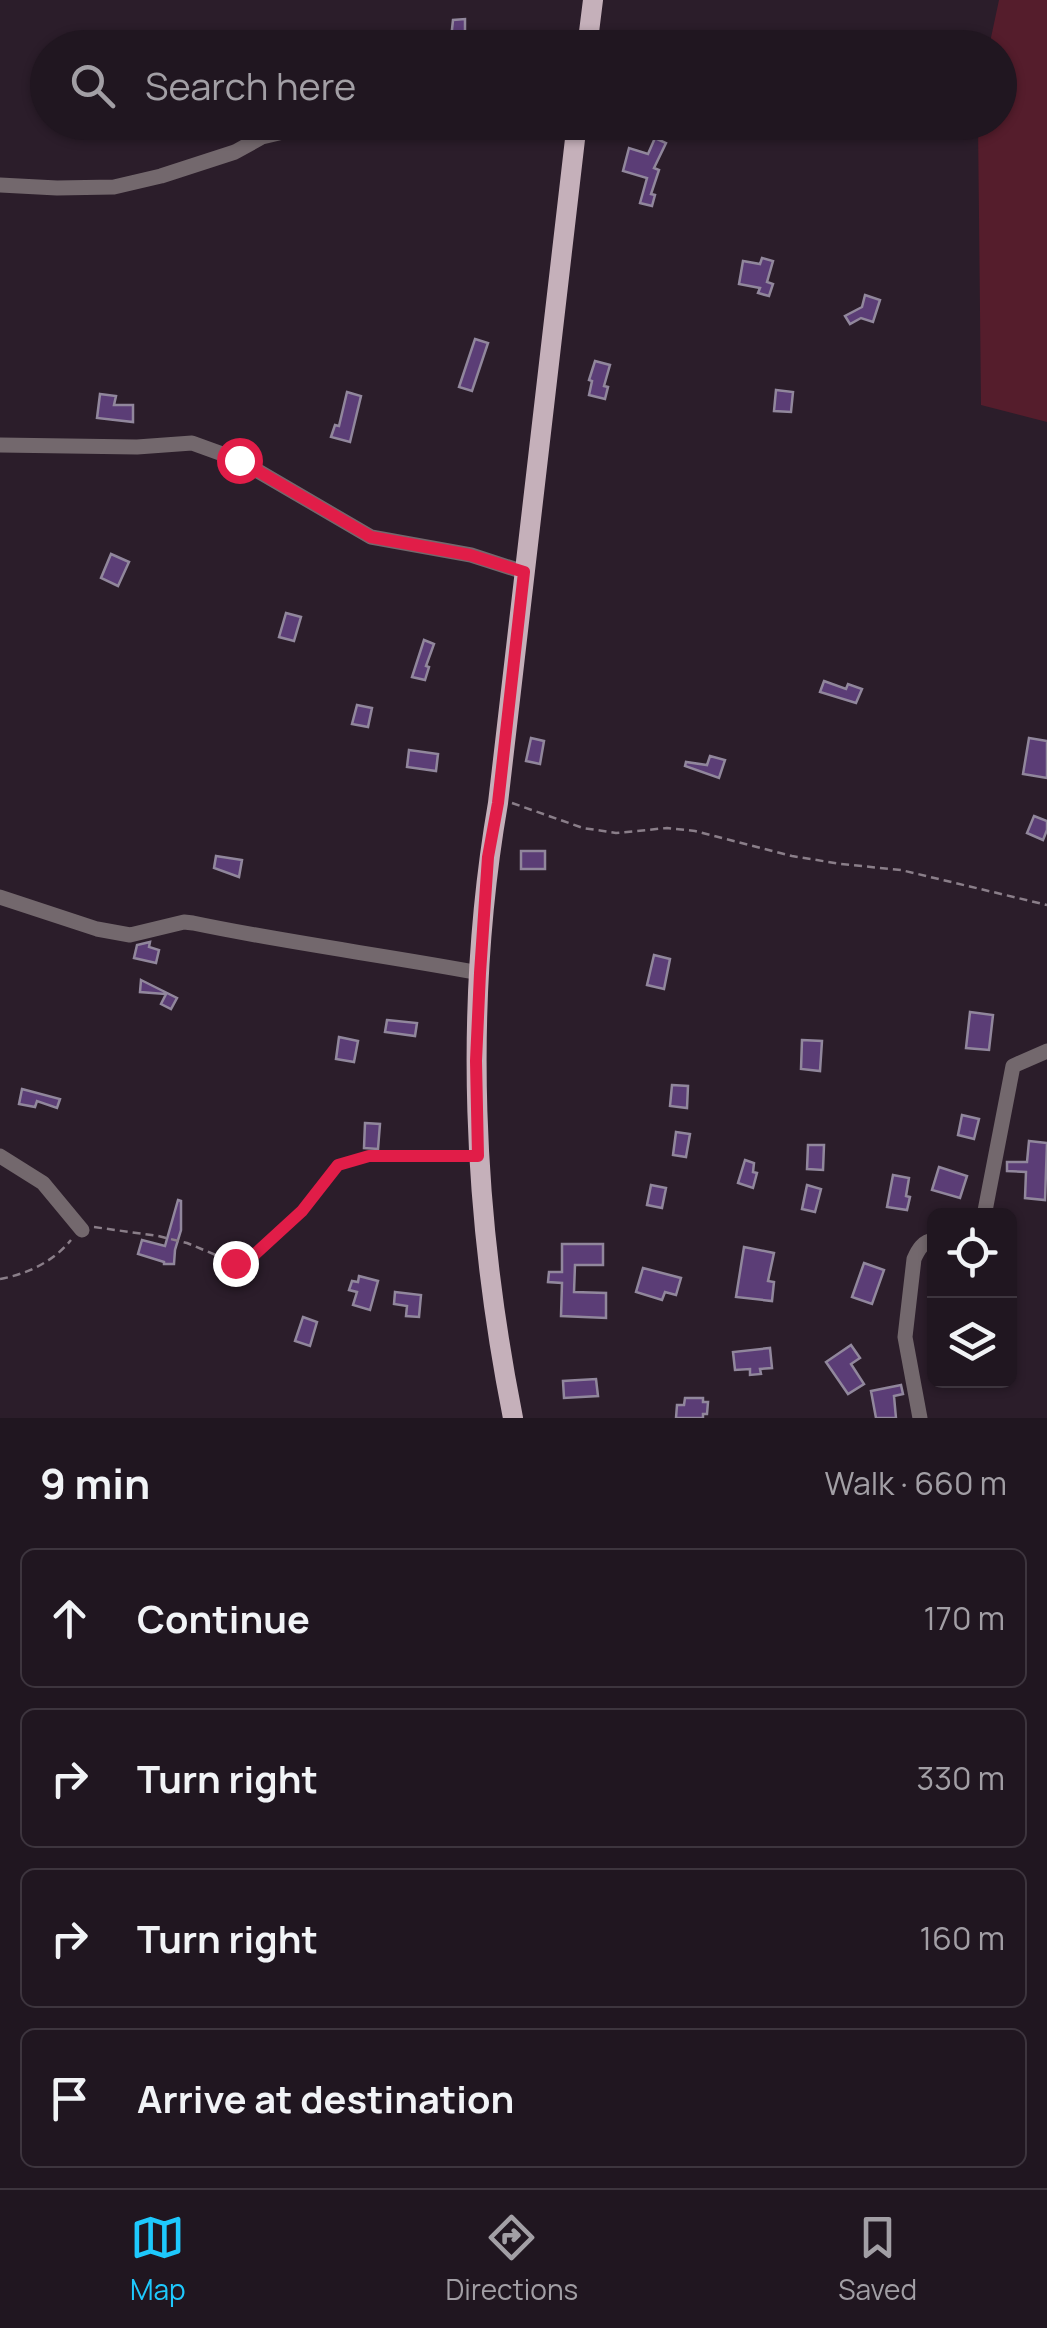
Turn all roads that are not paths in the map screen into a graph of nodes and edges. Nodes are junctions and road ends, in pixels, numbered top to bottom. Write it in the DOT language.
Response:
graph roads {
  1 [pos="593,0"];
  2 [pos="589,30"];
  3 [pos="257,140"];
  4 [pos="575,140"];
  5 [pos="0,185"];
  6 [pos="0,445"];
  7 [pos="524,572"];
  8 [pos="0,897"];
  9 [pos="480,973"];
  10 [pos="1047,1051"];
  11 [pos="0,1156"];
  12 [pos="986,1208"];
  13 [pos="82,1230"];
  14 [pos="927,1242"];
  15 [pos="513,1418"];
  16 [pos="920,1418"];
  1 -- 2 [label="main road"];
  3 -- 5 [label="street"];
  4 -- 7 [label="main road"];
  6 -- 7 [label="street"];
  7 -- 9 [label="main road"];
  8 -- 9 [label="street"];
  9 -- 15 [label="main road"];
  10 -- 12 [label="street"];
  11 -- 13 [label="street"];
  14 -- 16 [label="street"];
}
